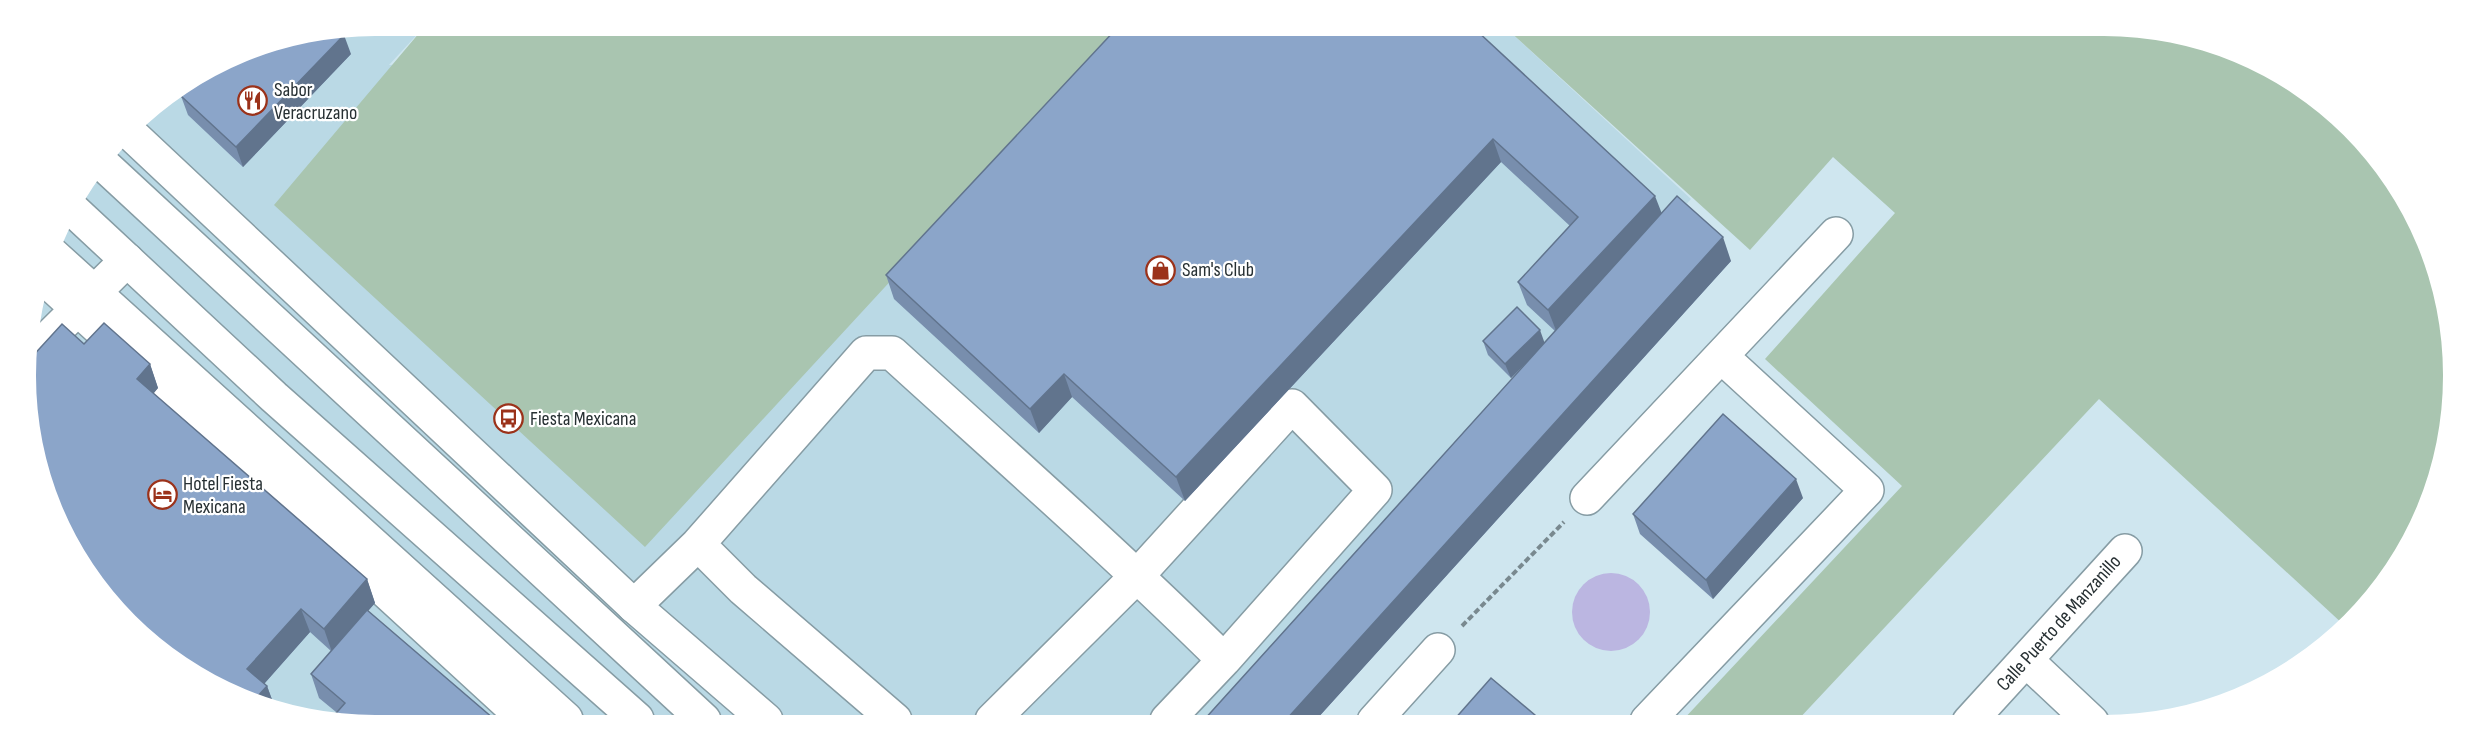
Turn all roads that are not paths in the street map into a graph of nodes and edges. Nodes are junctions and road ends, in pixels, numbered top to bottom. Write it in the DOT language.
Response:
graph roads {
  1 [pos="134,136"];
  2 [pos="107,168"];
  3 [pos="77,214"];
  4 [pos="1836,234"];
  5 [pos="56,260"];
  6 [pos="127,260"];
  7 [pos="50,281"];
  8 [pos="86,301"];
  9 [pos="37,349"];
  10 [pos="1721,356"];
  11 [pos="1587,498"];
  12 [pos="698,544"];
  13 [pos="2125,551"];
  14 [pos="1138,575"];
  15 [pos="634,606"];
  16 [pos="535,629"];
  17 [pos="1438,650"];
  18 [pos="1224,660"];
  19 [pos="2026,660"];
  20 [pos="521,715"];
  21 [pos="561,715"];
  22 [pos="601,715"];
  23 [pos="632,715"];
  24 [pos="699,715"];
  25 [pos="760,715"];
  26 [pos="889,715"];
  27 [pos="997,715"];
  28 [pos="1172,715"];
  29 [pos="1379,715"];
  30 [pos="1654,715"];
  31 [pos="1975,715"];
  32 [pos="2085,715"];
  1 -- 15 [label="main road"];
  2 -- 24 [label="main road"];
  3 -- 6 [label="main road"];
  4 -- 10 [label="main road"];
  5 -- 8 [label="main road"];
  6 -- 8 [label="main road"];
  6 -- 16 [label="main road"];
  7 -- 8 [label="main road"];
  8 -- 9 [label="main road"];
  8 -- 20 [label="main road"];
  8 -- 21 [label="main road"];
  10 -- 11 [label="main road"];
  10 -- 30 [label="main road"];
  12 -- 14 [label="main road"];
  12 -- 15 [label="main road"];
  12 -- 26 [label="main road"];
  13 -- 19 [label="main road, Calle Puerto de Manzanillo"];
  14 -- 18 [label="main road"];
  14 -- 18 [label="main road"];
  14 -- 27 [label="main road"];
  15 -- 25 [label="main road"];
  16 -- 22 [label="main road"];
  16 -- 23 [label="main road"];
  17 -- 29 [label="main road"];
  18 -- 28 [label="main road"];
  19 -- 31 [label="main road, Calle Puerto de Manzanillo"];
  19 -- 32 [label="main road"];
}
